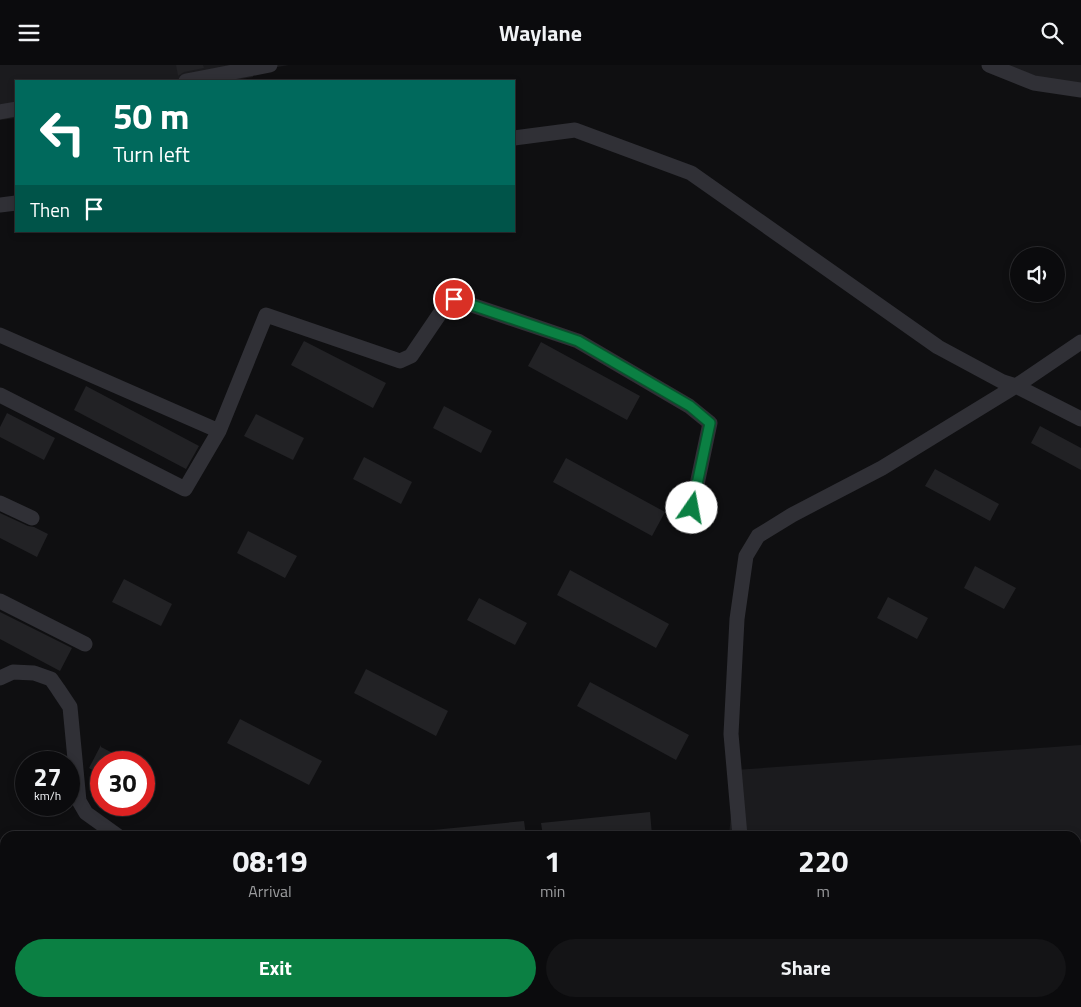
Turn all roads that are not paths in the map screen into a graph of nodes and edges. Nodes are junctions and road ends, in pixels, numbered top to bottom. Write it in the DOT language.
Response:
graph roads {
  1 [pos="270,65"];
  2 [pos="990,65"];
  3 [pos="191,80"];
  4 [pos="1081,90"];
  5 [pos="15,109"];
  6 [pos="0,112"];
  7 [pos="515,138"];
  8 [pos="15,203"];
  9 [pos="0,205"];
  10 [pos="0,335"];
  11 [pos="1081,342"];
  12 [pos="1016,386"];
  13 [pos="0,395"];
  14 [pos="1081,419"];
  15 [pos="219,431"];
  16 [pos="0,503"];
  17 [pos="692,508"];
  18 [pos="32,518"];
  19 [pos="0,601"];
  20 [pos="85,644"];
  21 [pos="0,678"];
  22 [pos="111,831"];
  23 [pos="740,831"];
  1 -- 3 [label="street"];
  2 -- 4 [label="street"];
  5 -- 6 [label="street"];
  7 -- 12 [label="street"];
  8 -- 9 [label="street"];
  10 -- 15 [label="street"];
  11 -- 12 [label="street"];
  12 -- 14 [label="street"];
  12 -- 23 [label="street"];
  13 -- 15 [label="street"];
  15 -- 17 [label="street"];
  16 -- 18 [label="street"];
  19 -- 20 [label="street"];
  21 -- 22 [label="street"];
}
